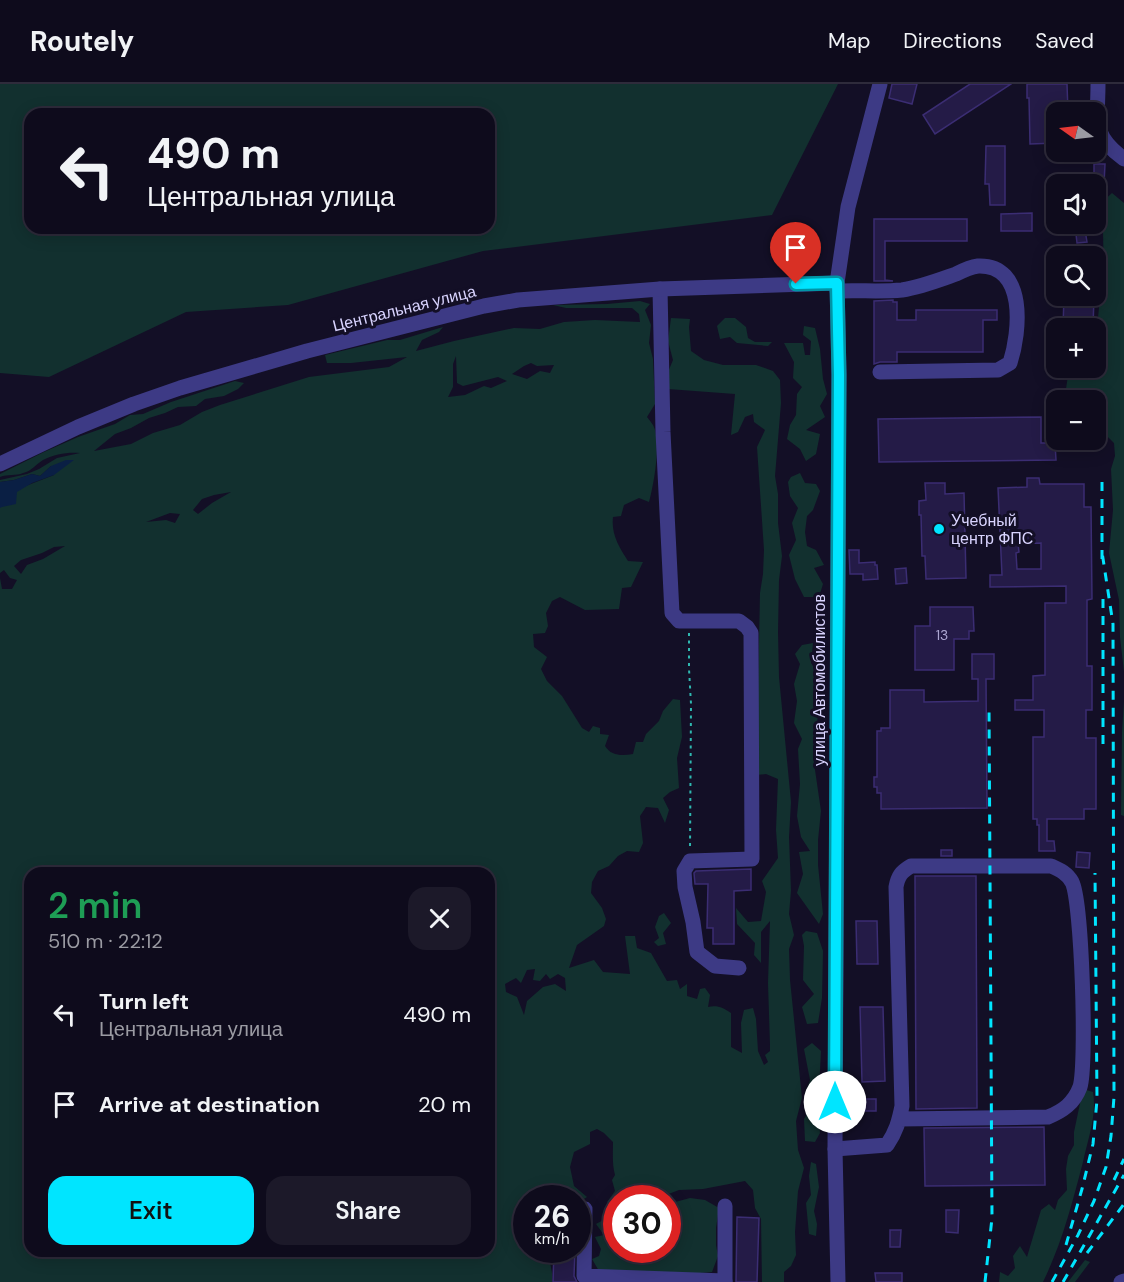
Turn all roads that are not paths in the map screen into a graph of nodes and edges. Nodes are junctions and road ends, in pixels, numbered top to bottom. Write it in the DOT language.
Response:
graph roads {
  1 [pos="880,84"];
  2 [pos="1098,84"];
  3 [pos="1124,159"];
  4 [pos="837,287"];
  5 [pos="660,289"];
  6 [pos="880,372"];
  7 [pos="0,464"];
  8 [pos="739,968"];
  9 [pos="899,1119"];
  10 [pos="835,1149"];
  11 [pos="725,1206"];
  12 [pos="584,1263"];
  13 [pos="725,1282"];
  14 [pos="838,1282"];
  1 -- 4 [label="street, улица Автомобилистов"];
  2 -- 3 [label="street"];
  4 -- 5 [label="street, Центральная улица"];
  4 -- 6 [label="street, Центральная улица"];
  4 -- 10 [label="street, улица Автомобилистов"];
  5 -- 7 [label="street, Центральная улица"];
  5 -- 8 [label="street"];
  9 -- 9 [label="street"];
  9 -- 10 [label="street"];
  10 -- 14 [label="street, улица Автомобилистов"];
  11 -- 13 [label="street"];
  12 -- 13 [label="street"];
}
